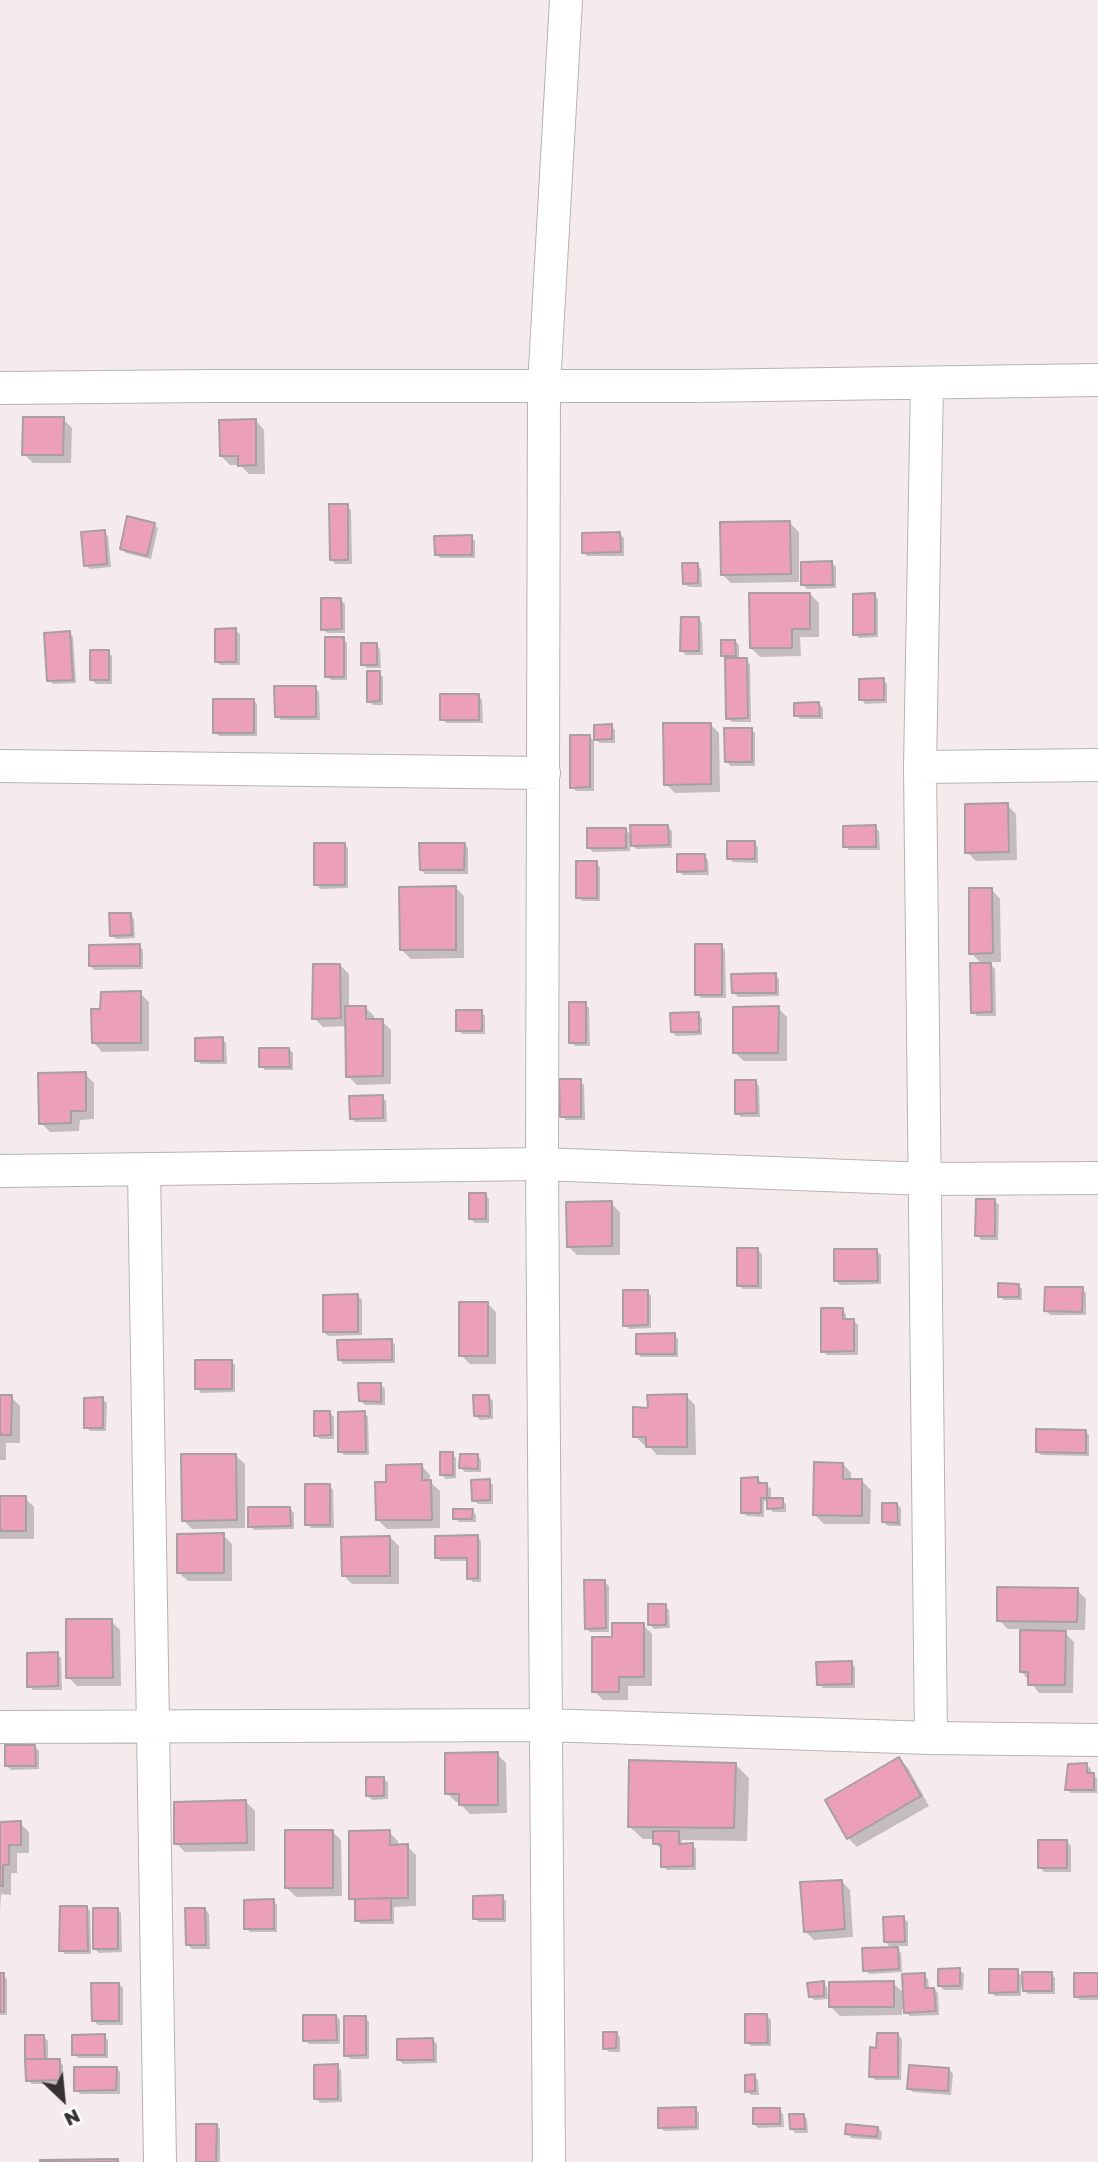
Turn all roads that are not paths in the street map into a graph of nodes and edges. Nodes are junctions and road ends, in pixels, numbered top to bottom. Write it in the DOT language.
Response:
graph roads {
  1 [pos="566,0"];
  2 [pos="1098,380"];
  3 [pos="927,383"];
  4 [pos="544,386"];
  5 [pos="0,388"];
  6 [pos="1098,765"];
  7 [pos="0,766"];
  8 [pos="920,767"];
  9 [pos="544,773"];
  10 [pos="542,1164"];
  11 [pos="144,1170"];
  12 [pos="0,1171"];
  13 [pos="1098,1178"];
  14 [pos="926,1179"];
  15 [pos="546,1725"];
  16 [pos="0,1727"];
  17 [pos="153,1727"];
  18 [pos="931,1738"];
  19 [pos="1098,1740"];
  20 [pos="160,2162"];
  21 [pos="549,2162"];
  1 -- 4 [label="street"];
  2 -- 3 [label="street"];
  3 -- 4 [label="street"];
  3 -- 8 [label="street"];
  4 -- 5 [label="street"];
  4 -- 9 [label="street"];
  6 -- 8 [label="street"];
  7 -- 9 [label="street"];
  8 -- 14 [label="street"];
  9 -- 10 [label="street"];
  10 -- 11 [label="street"];
  10 -- 14 [label="street"];
  10 -- 15 [label="street"];
  11 -- 12 [label="street"];
  11 -- 17 [label="street"];
  13 -- 14 [label="street"];
  14 -- 18 [label="street"];
  15 -- 17 [label="street"];
  15 -- 18 [label="street"];
  15 -- 21 [label="street"];
  16 -- 17 [label="street"];
  17 -- 20 [label="street"];
  18 -- 19 [label="street"];
}
